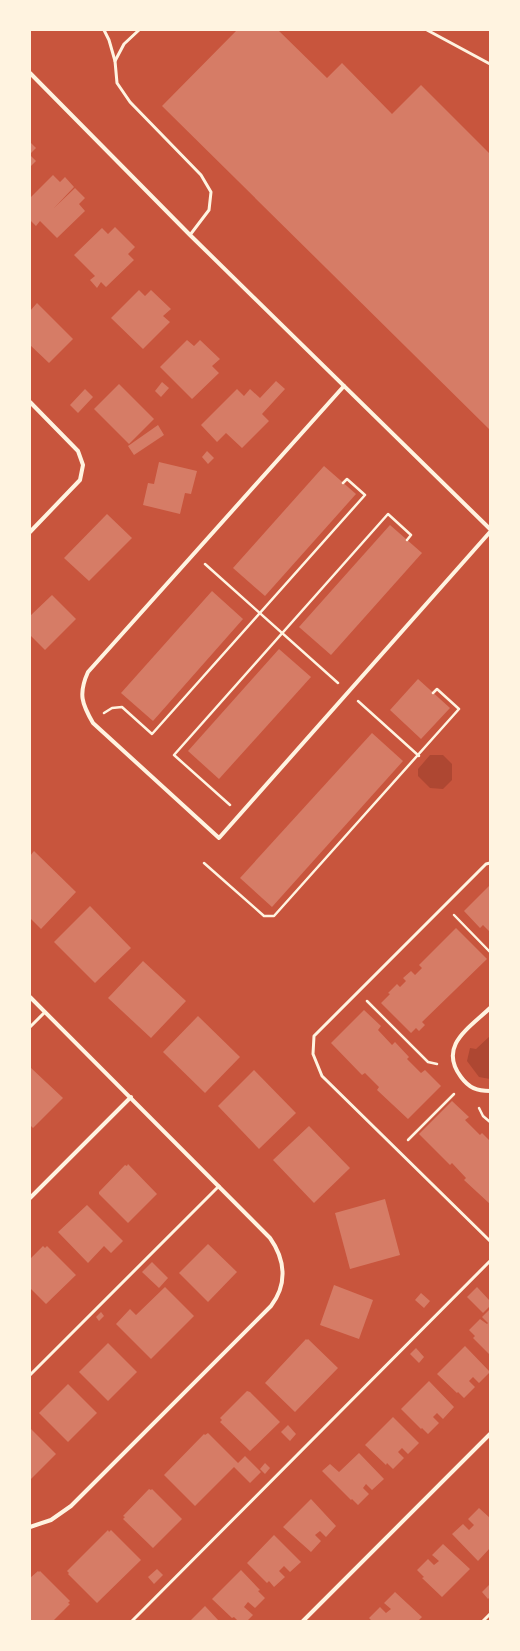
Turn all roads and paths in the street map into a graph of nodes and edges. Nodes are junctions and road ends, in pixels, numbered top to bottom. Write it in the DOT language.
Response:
graph roads {
  1 [pos="104,30"];
  2 [pos="139,30"];
  3 [pos="427,30"];
  4 [pos="115,61"];
  5 [pos="490,64"];
  6 [pos="30,73"];
  7 [pos="190,235"];
  8 [pos="344,386"];
  9 [pos="30,402"];
  10 [pos="343,483"];
  11 [pos="490,528"];
  12 [pos="30,532"];
  13 [pos="490,532"];
  14 [pos="407,540"];
  15 [pos="194,554"];
  16 [pos="260,614"];
  17 [pos="282,633"];
  18 [pos="348,692"];
  19 [pos="433,693"];
  20 [pos="104,714"];
  21 [pos="419,756"];
  22 [pos="240,814"];
  23 [pos="204,863"];
  24 [pos="490,863"];
  25 [pos="445,905"];
  26 [pos="490,952"];
  27 [pos="358,992"];
  28 [pos="30,997"];
  29 [pos="490,1008"];
  30 [pos="45,1012"];
  31 [pos="30,1027"];
  32 [pos="437,1064"];
  33 [pos="490,1091"];
  34 [pos="454,1094"];
  35 [pos="131,1097"];
  36 [pos="480,1108"];
  37 [pos="490,1122"];
  38 [pos="398,1150"];
  39 [pos="219,1186"];
  40 [pos="30,1198"];
  41 [pos="490,1241"];
  42 [pos="490,1261"];
  43 [pos="30,1375"];
  44 [pos="490,1434"];
  45 [pos="30,1527"];
  46 [pos="490,1614"];
  47 [pos="132,1621"];
  48 [pos="303,1621"];
  49 [pos="483,1621"];
  1 -- 4 [label="lane"];
  2 -- 4 [label="lane"];
  3 -- 5 [label="lane"];
  4 -- 7 [label="lane"];
  6 -- 7 [label="street"];
  7 -- 8 [label="street"];
  8 -- 11 [label="street"];
  8 -- 15 [label="street"];
  9 -- 12 [label="street"];
  10 -- 16 [label="path"];
  13 -- 18 [label="street"];
  14 -- 17 [label="path"];
  15 -- 16 [label="path"];
  15 -- 22 [label="street"];
  16 -- 17 [label="path"];
  16 -- 20 [label="path"];
  17 -- 18 [label="path"];
  17 -- 22 [label="path"];
  18 -- 21 [label="path"];
  18 -- 22 [label="street"];
  19 -- 21 [label="path"];
  21 -- 23 [label="path"];
  24 -- 25 [label="lane"];
  25 -- 26 [label="path"];
  25 -- 27 [label="lane"];
  27 -- 32 [label="path"];
  27 -- 38 [label="lane"];
  28 -- 30 [label="street"];
  29 -- 33 [label="street"];
  30 -- 31 [label="lane"];
  30 -- 35 [label="street"];
  34 -- 38 [label="path"];
  35 -- 39 [label="street"];
  35 -- 40 [label="street"];
  36 -- 37 [label="path"];
  38 -- 41 [label="lane"];
  39 -- 43 [label="lane"];
  39 -- 45 [label="street"];
  42 -- 47 [label="lane"];
  44 -- 48 [label="street"];
  46 -- 49 [label="lane"];
}
